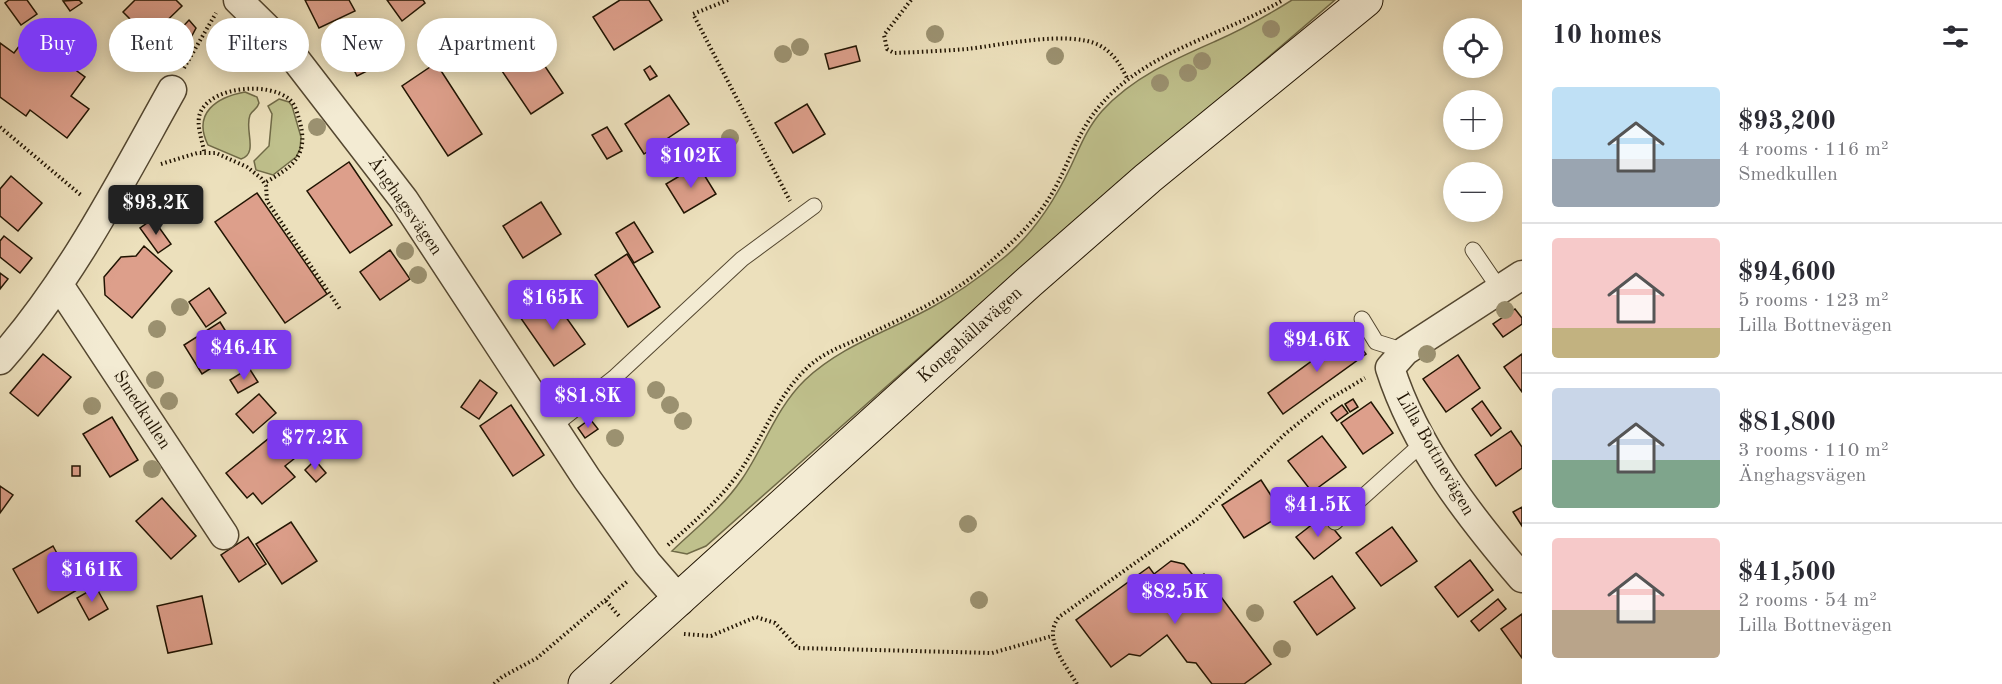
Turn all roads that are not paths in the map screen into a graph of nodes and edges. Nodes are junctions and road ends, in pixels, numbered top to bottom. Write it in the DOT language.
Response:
graph roads {
  1 [pos="1366,0"];
  2 [pos="228,5"];
  3 [pos="171,90"];
  4 [pos="814,206"];
  5 [pos="1473,250"];
  6 [pos="1511,283"];
  7 [pos="59,285"];
  8 [pos="1362,319"];
  9 [pos="1398,359"];
  10 [pos="0,360"];
  11 [pos="552,427"];
  12 [pos="1424,442"];
  13 [pos="1335,522"];
  14 [pos="224,535"];
  15 [pos="1522,578"];
  16 [pos="680,601"];
  17 [pos="585,684"];
  1 -- 16 [label="street, Kongahällavägen"];
  2 -- 11 [label="street, Änghagsvägen"];
  3 -- 7 [label="street"];
  4 -- 11 [label="lane"];
  5 -- 6 [label="lane"];
  6 -- 9 [label="street"];
  7 -- 10 [label="street"];
  7 -- 14 [label="street, Smedkullen"];
  8 -- 9 [label="lane"];
  9 -- 12 [label="street, Lilla Bottnevägen"];
  11 -- 16 [label="street, Änghagsvägen"];
  12 -- 13 [label="lane"];
  12 -- 15 [label="street, Lilla Bottnevägen"];
  16 -- 17 [label="street, Kongahällavägen"];
}
